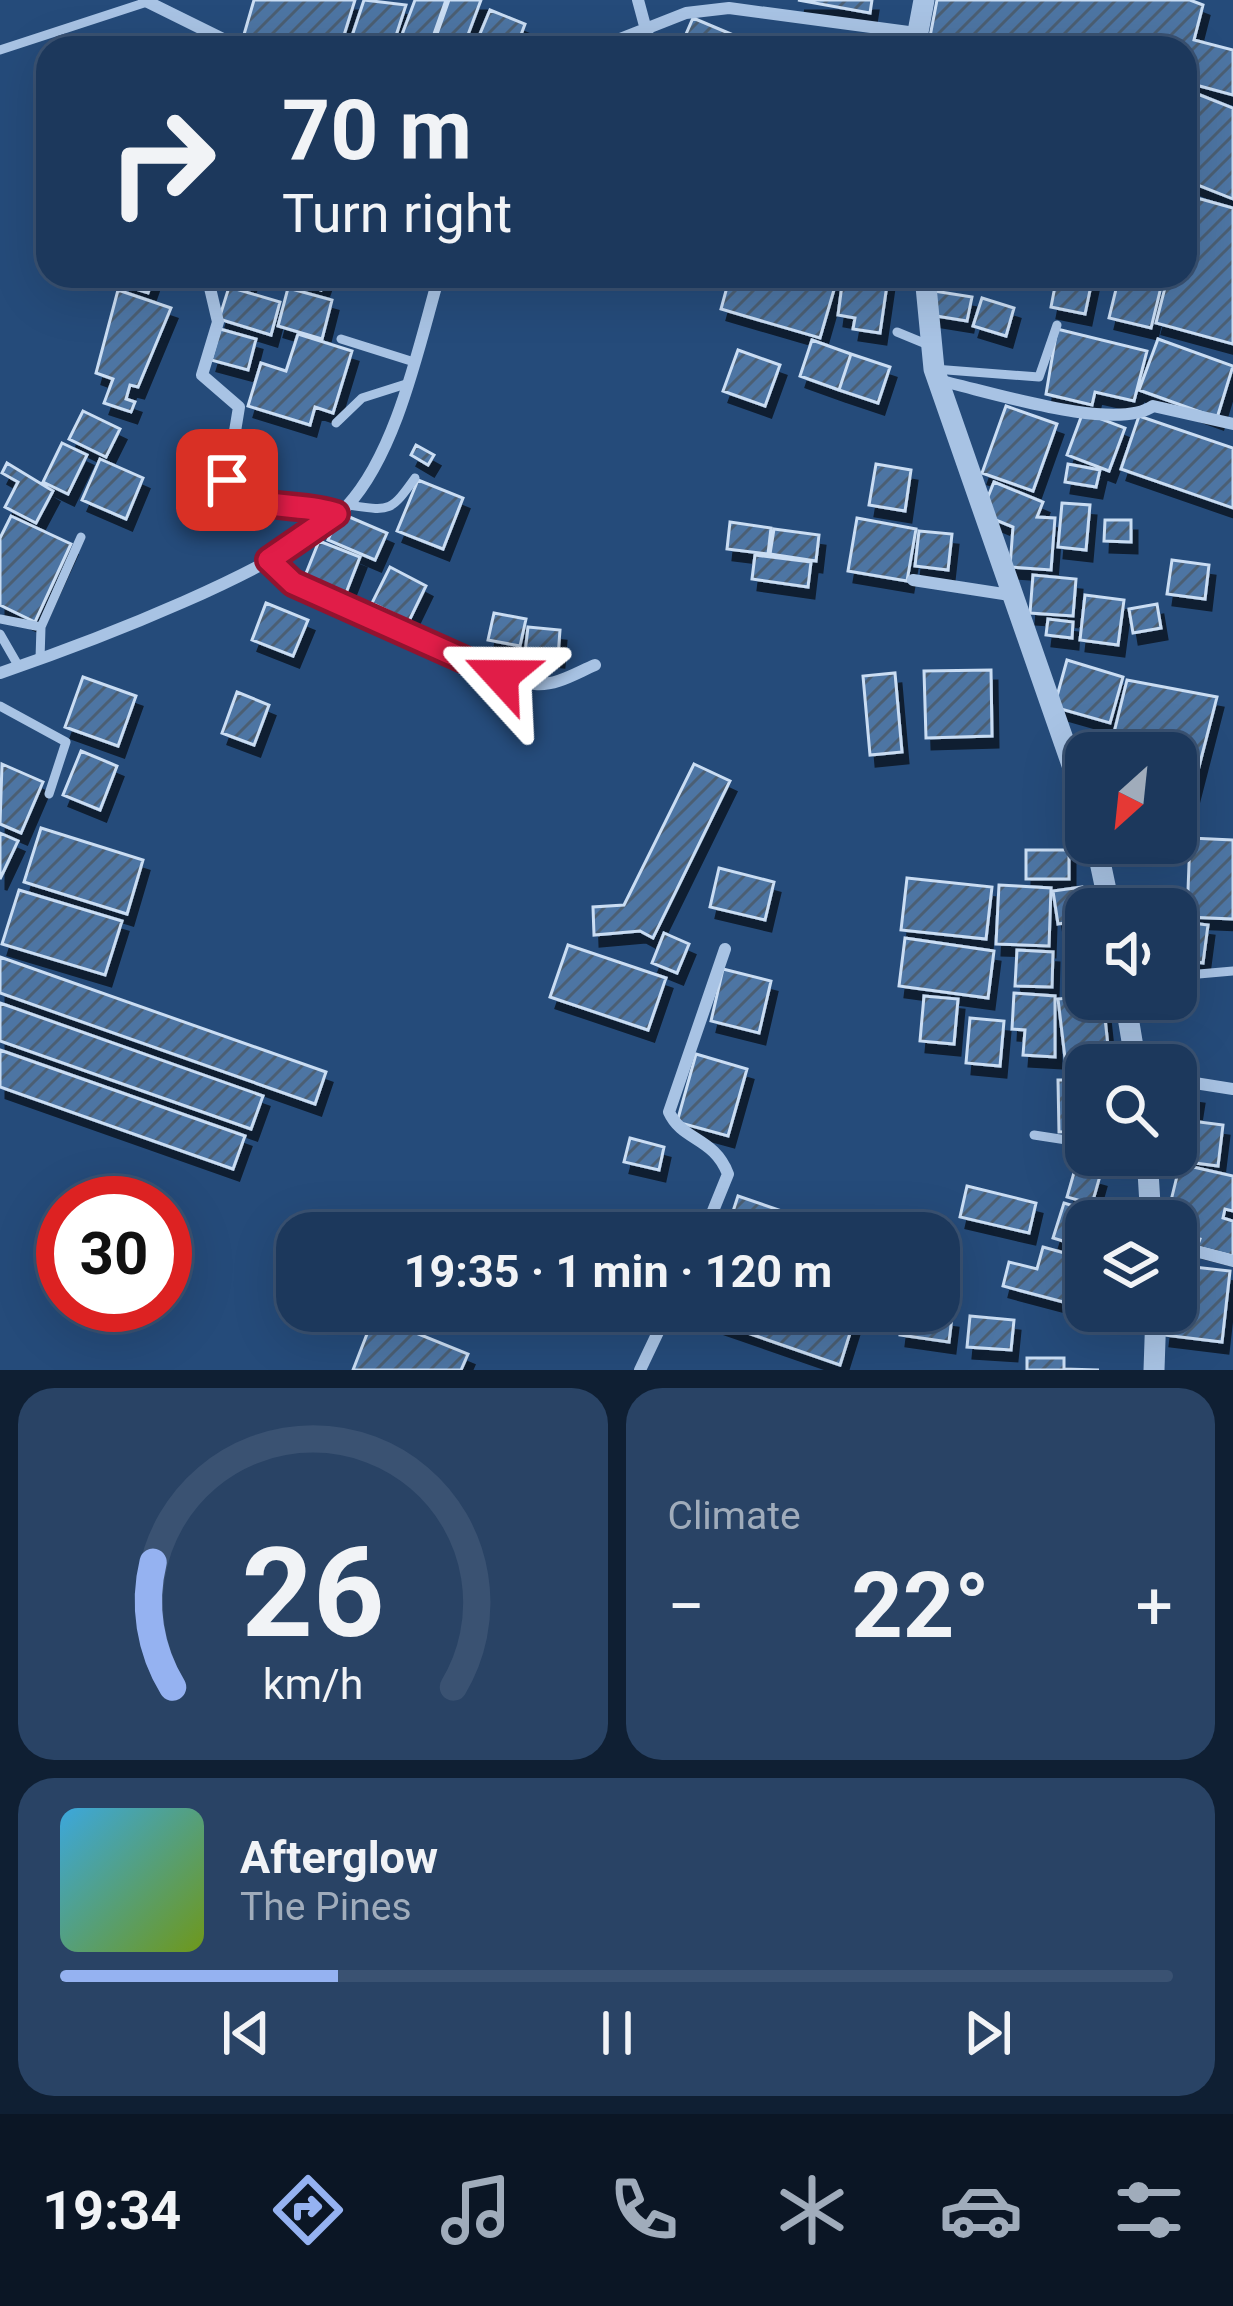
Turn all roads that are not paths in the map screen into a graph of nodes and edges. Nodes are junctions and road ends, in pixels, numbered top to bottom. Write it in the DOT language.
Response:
graph roads {
  1 [pos="638,0"];
  2 [pos="924,0"];
  3 [pos="145,1"];
  4 [pos="645,26"];
  5 [pos="41,36"];
  6 [pos="216,36"];
  7 [pos="623,36"];
  8 [pos="650,36"];
  9 [pos="888,36"];
  10 [pos="917,36"];
  11 [pos="36,38"];
  12 [pos="0,50"];
  13 [pos="210,288"];
  14 [pos="436,288"];
  15 [pos="926,288"];
  16 [pos="1057,325"];
  17 [pos="897,332"];
  18 [pos="341,339"];
  19 [pos="931,346"];
  20 [pos="414,362"];
  21 [pos="936,375"];
  22 [pos="406,384"];
  23 [pos="336,423"];
  24 [pos="1233,424"];
  25 [pos="415,478"];
  26 [pos="348,505"];
  27 [pos="336,514"];
  28 [pos="82,537"];
  29 [pos="269,560"];
  30 [pos="914,580"];
  31 [pos="1010,595"];
  32 [pos="0,619"];
  33 [pos="41,627"];
  34 [pos="0,634"];
  35 [pos="40,659"];
  36 [pos="596,664"];
  37 [pos="19,667"];
  38 [pos="0,673"];
  39 [pos="0,706"];
  40 [pos="1065,747"];
  41 [pos="49,794"];
  42 [pos="725,949"];
  43 [pos="1233,971"];
  44 [pos="1197,974"];
  45 [pos="1197,1083"];
  46 [pos="1233,1089"];
  47 [pos="1034,1135"];
  48 [pos="1065,1140"];
  49 [pos="713,1212"];
  50 [pos="1197,1252"];
  51 [pos="1233,1261"];
  52 [pos="658,1332"];
  53 [pos="1155,1332"];
  54 [pos="640,1370"];
  55 [pos="1154,1370"];
  1 -- 4 [label="street"];
  2 -- 10 [label="street"];
  3 -- 5 [label="lane"];
  3 -- 6 [label="street"];
  4 -- 7 [label="street"];
  4 -- 8 [label="lane"];
  4 -- 9 [label="street"];
  11 -- 12 [label="lane"];
  13 -- 27 [label="street"];
  14 -- 20 [label="street"];
  15 -- 19 [label="street"];
  16 -- 21 [label="lane"];
  17 -- 19 [label="lane"];
  18 -- 20 [label="lane"];
  19 -- 21 [label="street"];
  20 -- 22 [label="street"];
  21 -- 24 [label="street"];
  21 -- 31 [label="street"];
  22 -- 23 [label="lane"];
  22 -- 26 [label="street"];
  25 -- 26 [label="lane"];
  26 -- 27 [label="street"];
  27 -- 29 [label="street"];
  28 -- 33 [label="lane"];
  29 -- 35 [label="street"];
  29 -- 36 [label="street"];
  30 -- 31 [label="street"];
  31 -- 40 [label="street"];
  32 -- 33 [label="lane"];
  33 -- 35 [label="lane"];
  34 -- 37 [label="lane"];
  35 -- 37 [label="street"];
  37 -- 38 [label="street"];
  39 -- 41 [label="lane"];
  42 -- 49 [label="street"];
  43 -- 44 [label="lane"];
  45 -- 46 [label="street"];
  47 -- 48 [label="lane"];
  50 -- 51 [label="street"];
  52 -- 54 [label="street"];
  53 -- 55 [label="street"];
}
